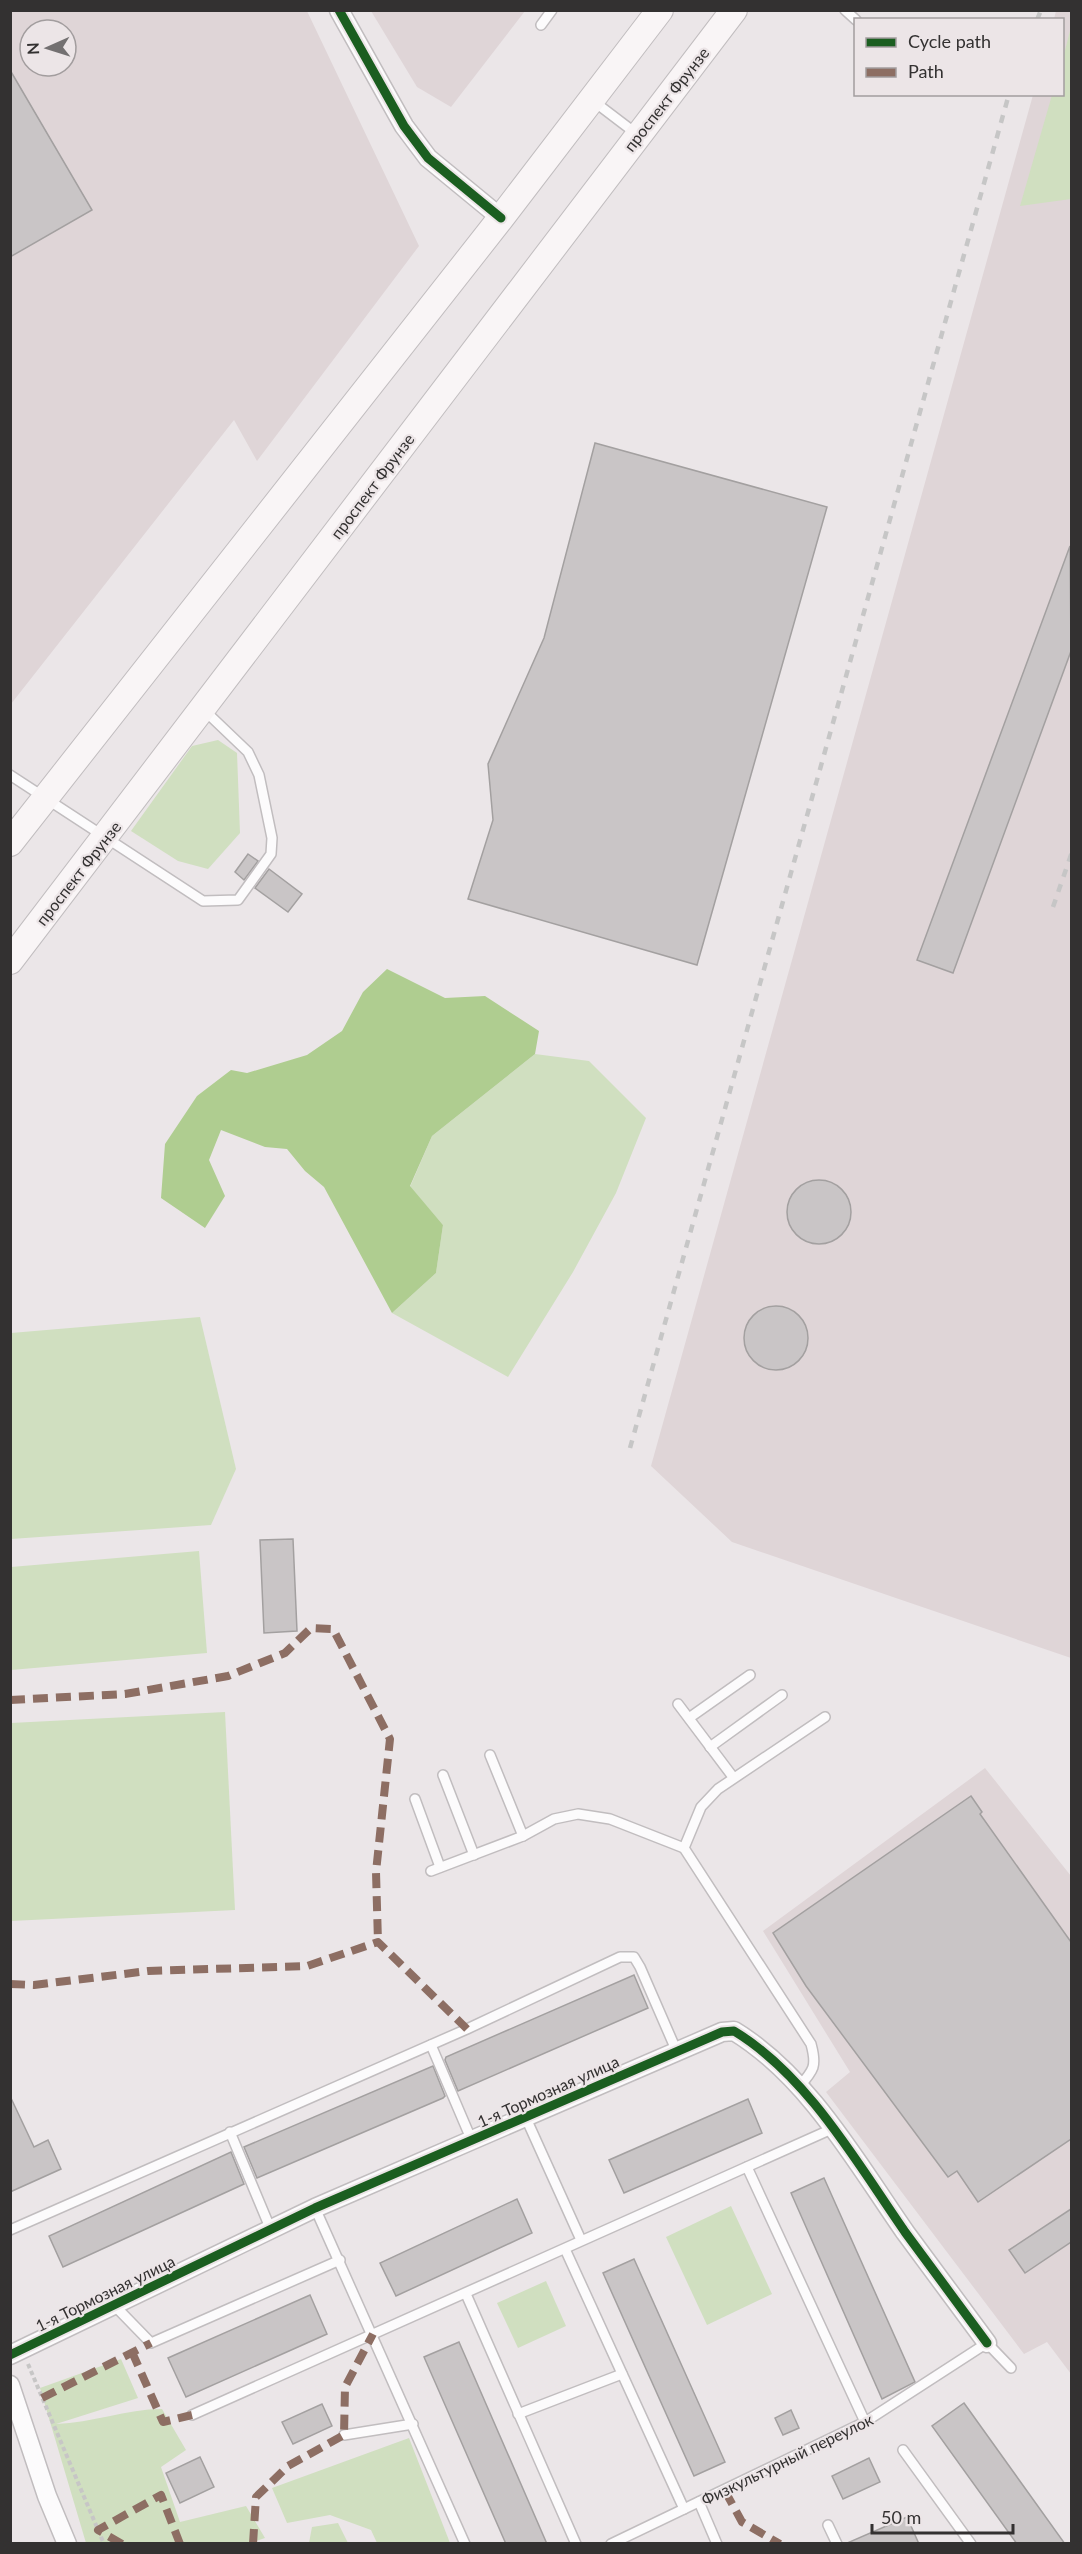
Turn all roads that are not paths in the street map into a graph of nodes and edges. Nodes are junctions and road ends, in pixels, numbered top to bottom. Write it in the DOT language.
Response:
graph roads {
  1 [pos="339,10"];
  2 [pos="552,10"];
  3 [pos="660,10"];
  4 [pos="734,10"];
  5 [pos="541,25"];
  6 [pos="592,99"];
  7 [pos="638,135"];
  8 [pos="501,218"];
  9 [pos="203,709"];
  10 [pos="10,775"];
  11 [pos="45,798"];
  12 [pos="106,837"];
  13 [pos="10,843"];
  14 [pos="10,961"];
  15 [pos="750,1675"];
  16 [pos="782,1695"];
  17 [pos="678,1704"];
  18 [pos="825,1717"];
  19 [pos="689,1718"];
  20 [pos="710,1747"];
  21 [pos="490,1755"];
  22 [pos="443,1775"];
  23 [pos="733,1777"];
  24 [pos="415,1798"];
  25 [pos="523,1836"];
  26 [pos="684,1848"];
  27 [pos="474,1855"];
  28 [pos="430,2045"];
  29 [pos="677,2052"];
  30 [pos="799,2087"];
  31 [pos="525,2116"];
  32 [pos="834,2128"];
  33 [pos="230,2132"];
  34 [pos="472,2141"];
  35 [pos="747,2167"];
  36 [pos="315,2208"];
  37 [pos="10,2230"];
  38 [pos="271,2230"];
  39 [pos="581,2240"];
  40 [pos="565,2249"];
  41 [pos="340,2260"];
  42 [pos="466,2294"];
  43 [pos="114,2305"];
  44 [pos="373,2334"];
  45 [pos="987,2343"];
  46 [pos="16,2353"];
  47 [pos="1011,2368"];
  48 [pos="622,2374"];
  49 [pos="10,2385"];
  50 [pos="518,2414"];
  51 [pos="192,2415"];
  52 [pos="865,2422"];
  53 [pos="412,2424"];
  54 [pos="344,2435"];
  55 [pos="903,2450"];
  56 [pos="699,2502"];
  57 [pos="684,2509"];
  58 [pos="828,2525"];
  59 [pos="68,2544"];
  60 [pos="465,2544"];
  61 [pos="576,2544"];
  62 [pos="610,2544"];
  63 [pos="717,2544"];
  64 [pos="837,2544"];
  65 [pos="971,2544"];
  1 -- 8 [label="street"];
  2 -- 5 [label="lane"];
  3 -- 6 [label="main road"];
  4 -- 7 [label="main road, проспект Фрунзе"];
  6 -- 7 [label="lane"];
  6 -- 8 [label="main road"];
  7 -- 9 [label="main road, проспект Фрунзе"];
  8 -- 11 [label="main road"];
  9 -- 12 [label="main road, проспект Фрунзе"];
  9 -- 12 [label="lane"];
  10 -- 11 [label="lane"];
  11 -- 12 [label="lane"];
  11 -- 13 [label="main road"];
  12 -- 14 [label="main road, проспект Фрунзе"];
  15 -- 19 [label="lane"];
  16 -- 20 [label="lane"];
  17 -- 19 [label="lane"];
  18 -- 23 [label="lane"];
  19 -- 20 [label="lane"];
  20 -- 23 [label="lane"];
  21 -- 25 [label="lane"];
  22 -- 27 [label="lane"];
  23 -- 26 [label="lane"];
  24 -- 27 [label="lane"];
  25 -- 26 [label="lane"];
  25 -- 27 [label="lane"];
  26 -- 30 [label="lane"];
  28 -- 29 [label="lane"];
  28 -- 33 [label="lane"];
  28 -- 34 [label="lane"];
  29 -- 30 [label="street, 1-я Тормозная улица"];
  29 -- 31 [label="street, 1-я Тормозная улица"];
  30 -- 32 [label="street, 1-я Тормозная улица"];
  31 -- 34 [label="street, 1-я Тормозная улица"];
  31 -- 39 [label="lane"];
  32 -- 35 [label="lane"];
  32 -- 45 [label="street, 1-я Тормозная улица"];
  33 -- 37 [label="lane"];
  33 -- 38 [label="lane"];
  34 -- 36 [label="street, 1-я Тормозная улица"];
  35 -- 39 [label="lane"];
  35 -- 52 [label="lane"];
  36 -- 38 [label="street, 1-я Тормозная улица"];
  36 -- 41 [label="lane"];
  38 -- 43 [label="street, 1-я Тормозная улица"];
  39 -- 40 [label="lane"];
  40 -- 42 [label="lane"];
  40 -- 48 [label="lane"];
  41 -- 43 [label="lane"];
  41 -- 44 [label="lane"];
  42 -- 44 [label="lane"];
  42 -- 50 [label="lane"];
  43 -- 46 [label="street, 1-я Тормозная улица"];
  44 -- 51 [label="lane"];
  44 -- 53 [label="lane"];
  45 -- 47 [label="lane"];
  45 -- 52 [label="lane, Физкультурный переулок"];
  48 -- 50 [label="lane"];
  48 -- 57 [label="lane"];
  49 -- 59 [label="street"];
  50 -- 61 [label="lane"];
  52 -- 56 [label="lane, Физкультурный переулок"];
  53 -- 54 [label="lane"];
  53 -- 60 [label="lane"];
  55 -- 65 [label="lane"];
  56 -- 57 [label="lane, Физкультурный переулок"];
  56 -- 63 [label="lane"];
  57 -- 62 [label="lane, Физкультурный переулок"];
  58 -- 64 [label="lane"];
}
